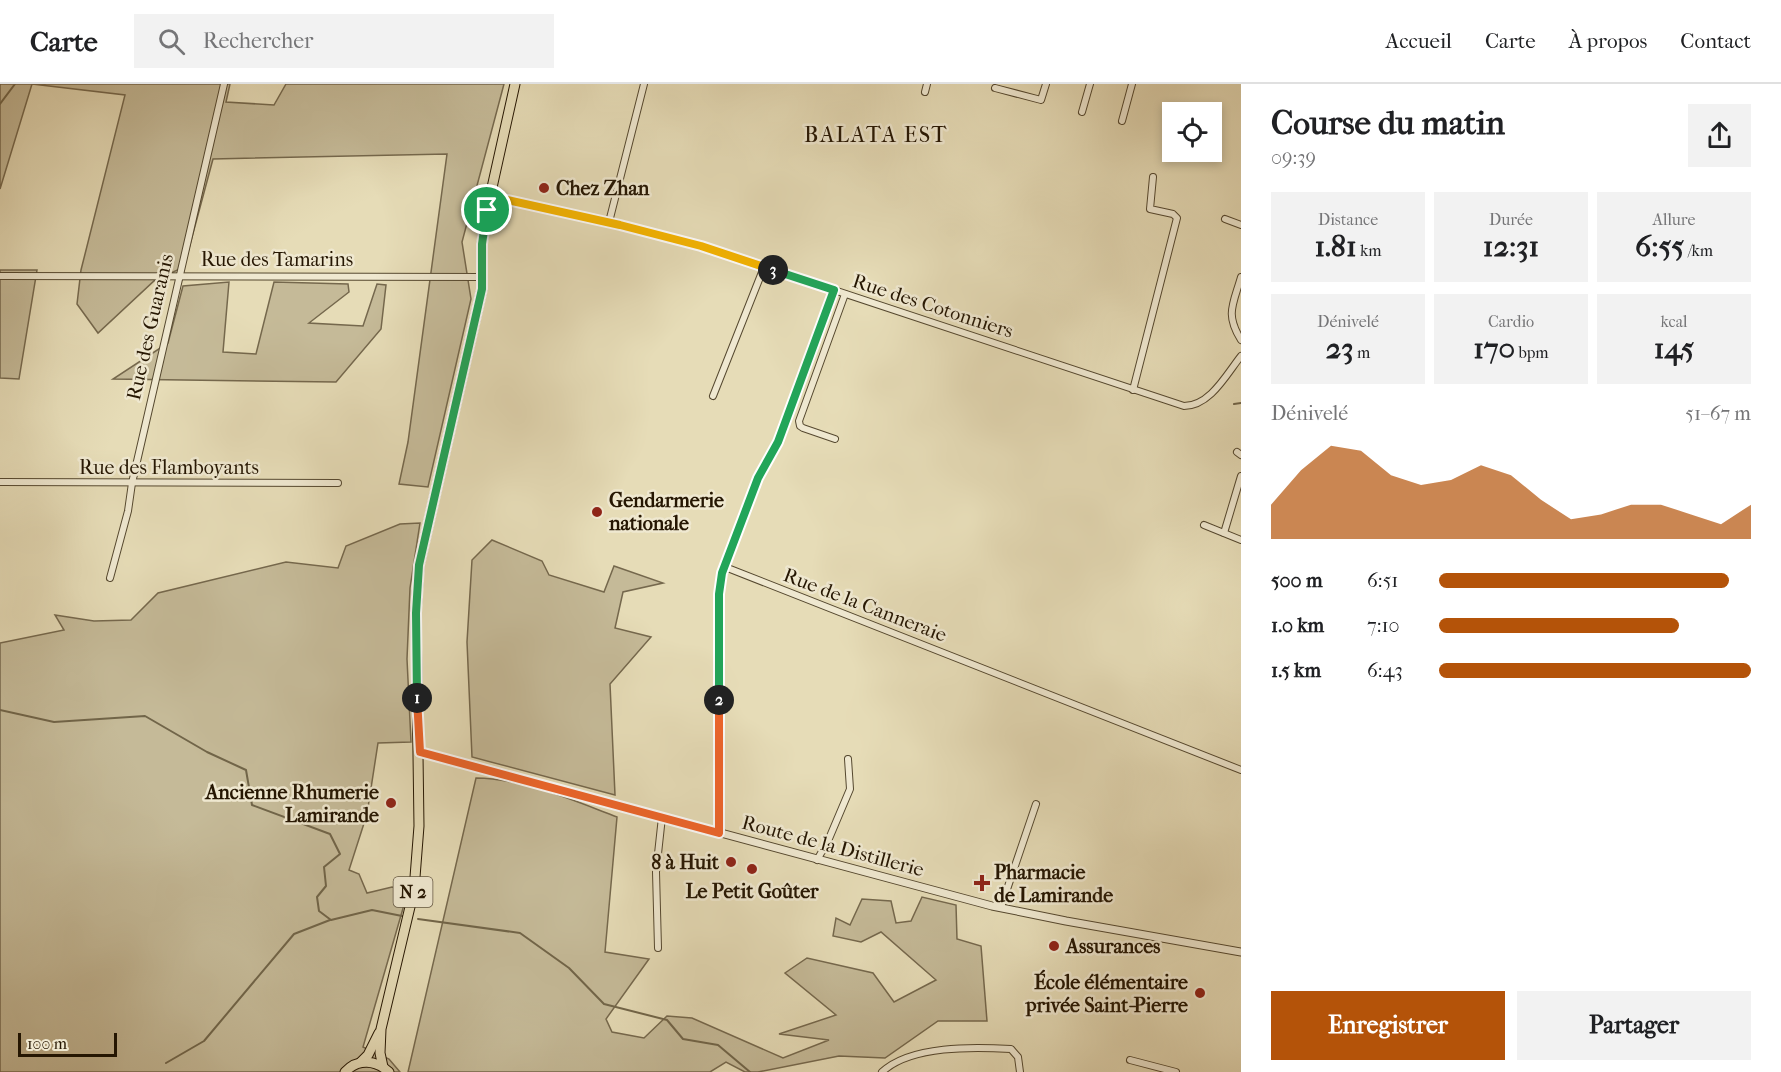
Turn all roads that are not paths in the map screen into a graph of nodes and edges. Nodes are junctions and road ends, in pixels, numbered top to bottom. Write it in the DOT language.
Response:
graph roads {
  1 [pos="224,84"];
  2 [pos="516,84"];
  3 [pos="644,84"];
  4 [pos="927,84"];
  5 [pos="1046,84"];
  6 [pos="1090,84"];
  7 [pos="1132,84"];
  8 [pos="995,88"];
  9 [pos="925,92"];
  10 [pos="1082,112"];
  11 [pos="1122,121"];
  12 [pos="1153,177"];
  13 [pos="489,196"];
  14 [pos="1226,219"];
  15 [pos="609,222"];
  16 [pos="1241,225"];
  17 [pos="764,267"];
  18 [pos="179,275"];
  19 [pos="0,276"];
  20 [pos="483,277"];
  21 [pos="1241,278"];
  22 [pos="834,290"];
  23 [pos="845,294"];
  24 [pos="1241,340"];
  25 [pos="1241,356"];
  26 [pos="1133,390"];
  27 [pos="713,396"];
  28 [pos="835,439"];
  29 [pos="1241,476"];
  30 [pos="0,482"];
  31 [pos="132,483"];
  32 [pos="338,483"];
  33 [pos="1204,525"];
  34 [pos="1224,533"];
  35 [pos="1241,540"];
  36 [pos="725,567"];
  37 [pos="110,578"];
  38 [pos="420,752"];
  39 [pos="848,759"];
  40 [pos="1241,770"];
  41 [pos="1036,804"];
  42 [pos="662,817"];
  43 [pos="719,833"];
  44 [pos="817,860"];
  45 [pos="1001,908"];
  46 [pos="658,948"];
  47 [pos="1241,952"];
  48 [pos="381,1029"];
  49 [pos="1130,1060"];
  50 [pos="361,1062"];
  51 [pos="386,1069"];
  52 [pos="345,1072"];
  53 [pos="882,1072"];
  54 [pos="1020,1072"];
  55 [pos="1176,1072"];
  1 -- 18 [label="street, Rue des Guaranis"];
  2 -- 13 [label="main road, N 2"];
  3 -- 15 [label="street"];
  4 -- 9 [label="street"];
  5 -- 8 [label="street"];
  6 -- 10 [label="street"];
  7 -- 11 [label="street"];
  12 -- 26 [label="street"];
  13 -- 15 [label="street, Rue des Cotonniers"];
  13 -- 20 [label="main road, N 2"];
  14 -- 16 [label="street"];
  15 -- 17 [label="street, Rue des Cotonniers"];
  17 -- 22 [label="street, Rue des Cotonniers"];
  17 -- 27 [label="street"];
  18 -- 19 [label="street, Rue des Tamarins"];
  18 -- 20 [label="street, Rue des Tamarins"];
  18 -- 31 [label="street, Rue des Guaranis"];
  20 -- 38 [label="main road, N 2"];
  21 -- 24 [label="street"];
  22 -- 23 [label="street, Rue des Cotonniers"];
  22 -- 36 [label="street"];
  23 -- 26 [label="street, Rue des Cotonniers"];
  23 -- 28 [label="street"];
  25 -- 26 [label="street, Rue des Cotonniers"];
  29 -- 34 [label="street"];
  30 -- 31 [label="street, Rue des Flamboyants"];
  31 -- 32 [label="street, Rue des Flamboyants"];
  31 -- 37 [label="street, Rue des Guaranis"];
  33 -- 34 [label="street"];
  34 -- 35 [label="street"];
  36 -- 40 [label="street, Rue de la Canneraie"];
  36 -- 43 [label="street"];
  38 -- 42 [label="street, Route de la Distillerie"];
  38 -- 48 [label="main road, N 2"];
  39 -- 44 [label="street"];
  41 -- 45 [label="street"];
  42 -- 43 [label="street, Route de la Distillerie"];
  42 -- 46 [label="street"];
  43 -- 44 [label="street, Route de la Distillerie"];
  44 -- 45 [label="street, Route de la Distillerie"];
  45 -- 47 [label="street, Route de la Distillerie"];
  48 -- 50 [label="main road, N 2"];
  48 -- 51 [label="main road, N 2"];
  49 -- 55 [label="street"];
  50 -- 51 [label="main road, N 2"];
  50 -- 52 [label="main road, N 2"];
  53 -- 54 [label="street"];
}
